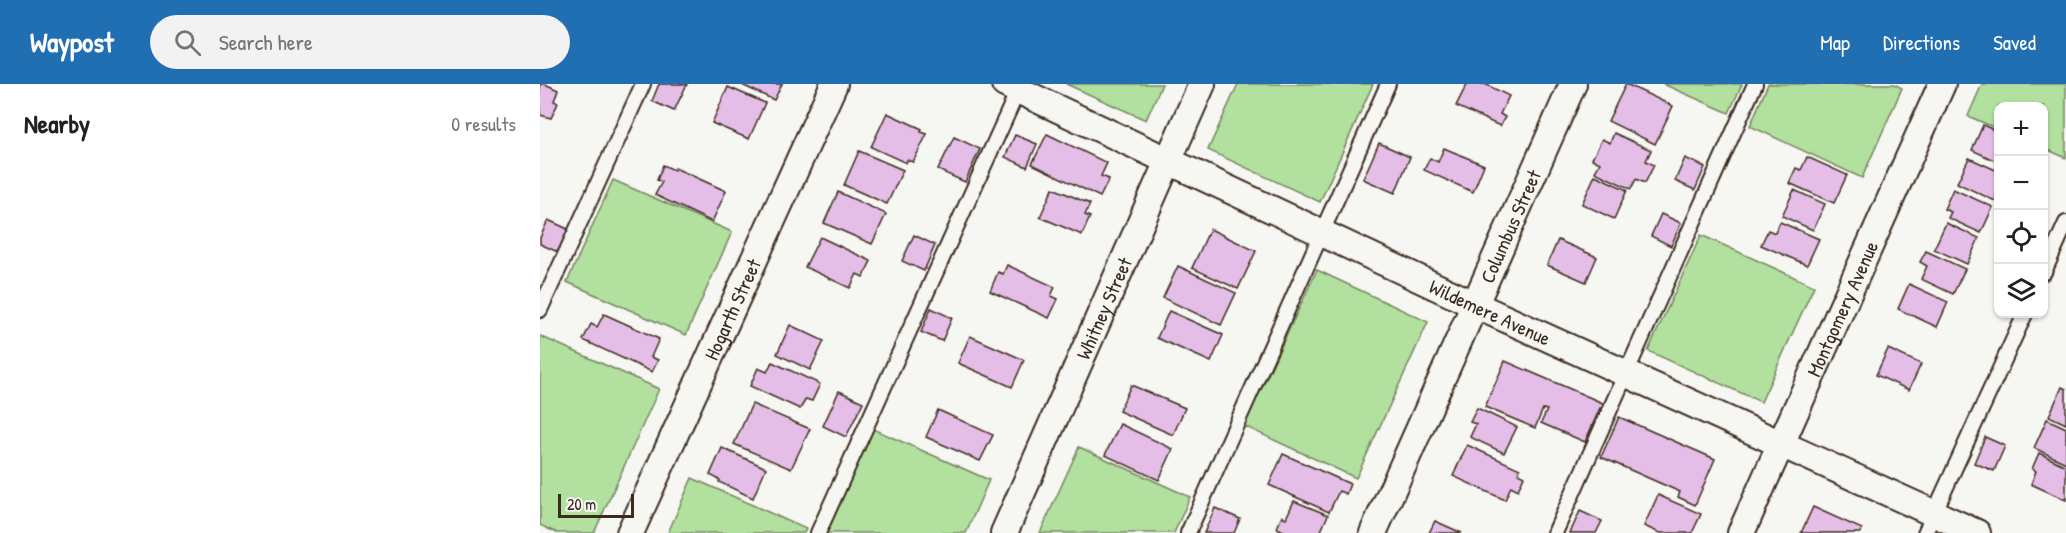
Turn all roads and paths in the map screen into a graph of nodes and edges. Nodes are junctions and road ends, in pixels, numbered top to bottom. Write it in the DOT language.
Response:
graph roads {
  1 [pos="643,84"];
  2 [pos="834,84"];
  3 [pos="1202,84"];
  4 [pos="1388,84"];
  5 [pos="1573,84"];
  6 [pos="1755,84"];
  7 [pos="1942,84"];
  8 [pos="1015,86"];
  9 [pos="1167,161"];
  10 [pos="2066,223"];
  11 [pos="1321,233"];
  12 [pos="2047,264"];
  13 [pos="1473,304"];
  14 [pos="540,310"];
  15 [pos="2023,318"];
  16 [pos="1625,373"];
  17 [pos="1780,444"];
  18 [pos="1929,523"];
  19 [pos="630,533"];
  20 [pos="818,533"];
  21 [pos="1004,533"];
  22 [pos="1188,533"];
  23 [pos="1373,533"];
  24 [pos="1555,533"];
  25 [pos="1741,533"];
  26 [pos="1977,533"];
  1 -- 14 [label="lane"];
  2 -- 19 [label="street, Hogarth Street"];
  3 -- 9 [label="street, Whitney Street"];
  4 -- 11 [label="lane"];
  5 -- 13 [label="street, Columbus Street"];
  6 -- 16 [label="lane"];
  7 -- 17 [label="street, Montgomery Avenue"];
  8 -- 9 [label="street, Wildemere Avenue"];
  8 -- 20 [label="lane"];
  9 -- 11 [label="street, Wildemere Avenue"];
  9 -- 21 [label="street, Whitney Street"];
  10 -- 12 [label="lane"];
  11 -- 13 [label="street, Wildemere Avenue"];
  11 -- 22 [label="lane"];
  13 -- 16 [label="street, Wildemere Avenue"];
  13 -- 23 [label="street, Columbus Street"];
  15 -- 18 [label="lane"];
  16 -- 17 [label="street, Wildemere Avenue"];
  16 -- 24 [label="lane"];
  17 -- 18 [label="street, Wildemere Avenue"];
  17 -- 25 [label="street, Montgomery Avenue"];
  18 -- 26 [label="street, Wildemere Avenue"];
}
